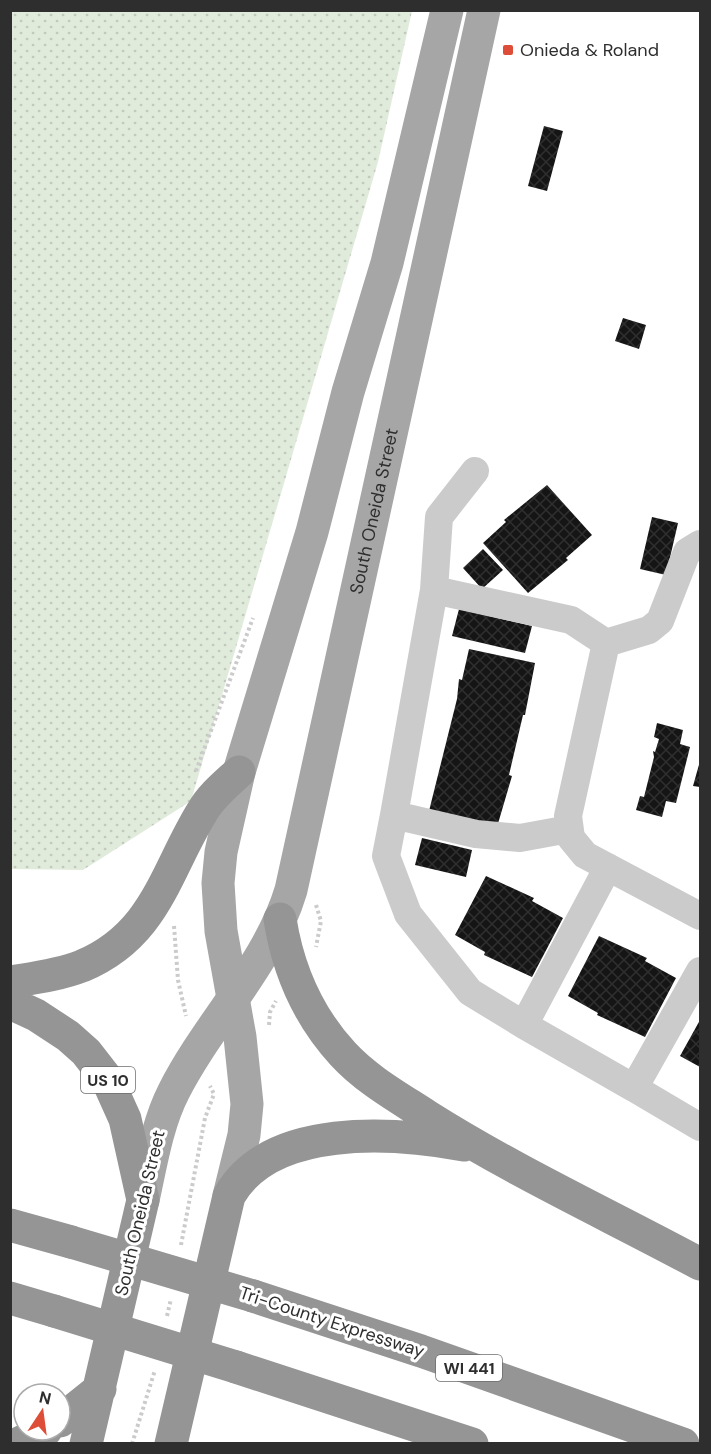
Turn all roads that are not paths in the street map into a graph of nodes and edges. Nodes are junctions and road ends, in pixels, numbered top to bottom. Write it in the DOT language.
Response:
graph roads {
  1 [pos="447,10"];
  2 [pos="484,10"];
  3 [pos="475,471"];
  4 [pos="700,544"];
  5 [pos="434,590"];
  6 [pos="606,643"];
  7 [pos="239,772"];
  8 [pos="394,815"];
  9 [pos="569,829"];
  10 [pos="608,867"];
  11 [pos="700,916"];
  12 [pos="280,919"];
  13 [pos="700,970"];
  14 [pos="10,982"];
  15 [pos="232,999"];
  16 [pos="10,1003"];
  17 [pos="524,1025"];
  18 [pos="634,1088"];
  19 [pos="700,1127"];
  20 [pos="475,1147"];
  21 [pos="229,1196"];
  22 [pos="143,1200"];
  23 [pos="10,1225"];
  24 [pos="700,1264"];
  25 [pos="10,1298"];
  26 [pos="100,1389"];
  27 [pos="72,1411"];
  28 [pos="177,1433"];
  29 [pos="86,1443"];
  30 [pos="472,1443"];
  31 [pos="683,1443"];
  1 -- 7 [label="main road"];
  2 -- 12 [label="main road, South Oneida Street"];
  3 -- 5 [label="street"];
  4 -- 6 [label="street"];
  5 -- 6 [label="street"];
  5 -- 8 [label="street"];
  6 -- 9 [label="street"];
  7 -- 14 [label="highway"];
  7 -- 15 [label="main road"];
  8 -- 9 [label="street"];
  8 -- 17 [label="street"];
  9 -- 10 [label="street"];
  10 -- 11 [label="street"];
  10 -- 17 [label="street"];
  12 -- 15 [label="main road, South Oneida Street"];
  12 -- 20 [label="highway"];
  13 -- 18 [label="street"];
  15 -- 21 [label="main road"];
  15 -- 22 [label="main road, South Oneida Street"];
  16 -- 22 [label="highway, US 10"];
  17 -- 18 [label="street"];
  18 -- 19 [label="street"];
  20 -- 21 [label="highway"];
  20 -- 24 [label="highway"];
  21 -- 28 [label="highway"];
  22 -- 26 [label="highway, South Oneida Street"];
  23 -- 31 [label="highway, Tri-County Expressway / WI 441, bridge"];
  25 -- 30 [label="highway, bridge"];
  26 -- 27 [label="highway"];
  26 -- 29 [label="highway, South Oneida Street"];
}
